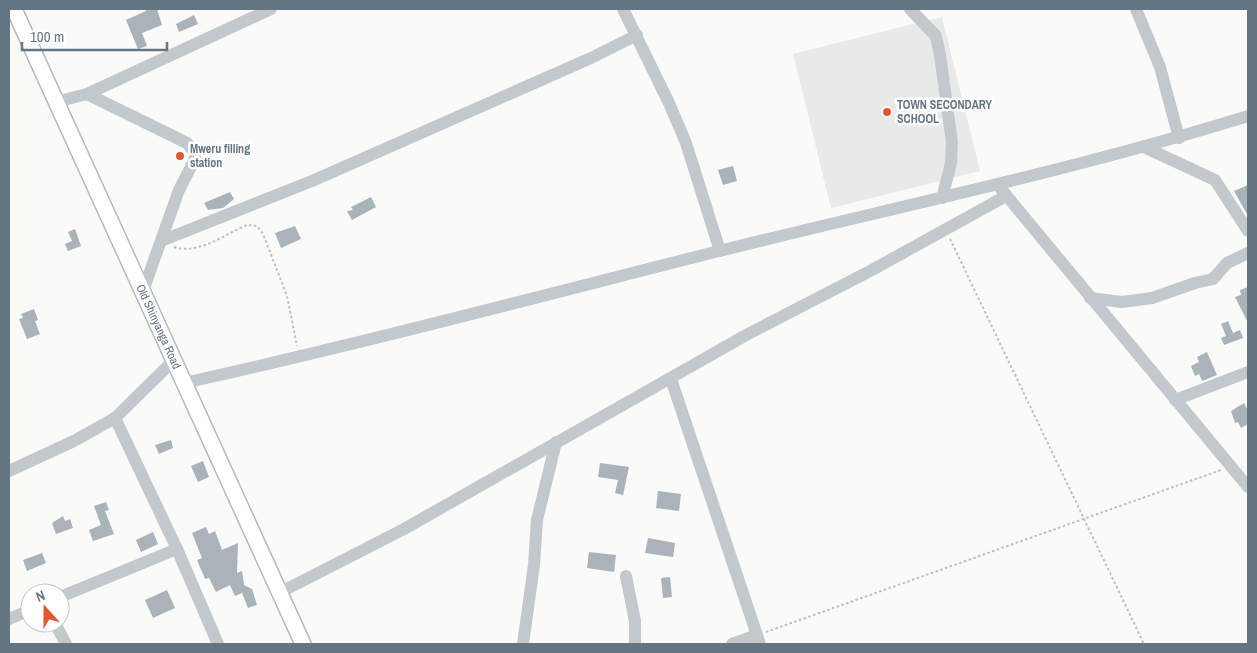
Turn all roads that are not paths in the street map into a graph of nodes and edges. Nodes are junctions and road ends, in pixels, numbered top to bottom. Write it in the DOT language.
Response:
graph roads {
  1 [pos="271,9"];
  2 [pos="623,9"];
  3 [pos="910,9"];
  4 [pos="1136,9"];
  5 [pos="17,11"];
  6 [pos="637,35"];
  7 [pos="87,94"];
  8 [pos="56,102"];
  9 [pos="1248,116"];
  10 [pos="1179,138"];
  11 [pos="1144,147"];
  12 [pos="998,185"];
  13 [pos="1006,196"];
  14 [pos="942,198"];
  15 [pos="1248,231"];
  16 [pos="161,241"];
  17 [pos="720,251"];
  18 [pos="1248,253"];
  19 [pos="143,291"];
  20 [pos="1090,298"];
  21 [pos="174,360"];
  22 [pos="1248,372"];
  23 [pos="671,379"];
  24 [pos="184,382"];
  25 [pos="1175,400"];
  26 [pos="115,418"];
  27 [pos="556,442"];
  28 [pos="9,471"];
  29 [pos="1248,487"];
  30 [pos="177,549"];
  31 [pos="626,576"];
  32 [pos="279,593"];
  33 [pos="70,594"];
  34 [pos="759,640"];
  35 [pos="218,644"];
  36 [pos="303,644"];
  37 [pos="523,644"];
  38 [pos="635,644"];
  39 [pos="732,644"];
  1 -- 7 [label="street"];
  2 -- 6 [label="street"];
  3 -- 14 [label="street"];
  4 -- 10 [label="street"];
  5 -- 8 [label="main road, Old Shinyanga Road"];
  6 -- 16 [label="street"];
  6 -- 17 [label="street"];
  7 -- 8 [label="street"];
  7 -- 16 [label="street"];
  8 -- 19 [label="main road, Old Shinyanga Road"];
  9 -- 10 [label="street"];
  10 -- 11 [label="street"];
  11 -- 12 [label="street"];
  11 -- 15 [label="street"];
  12 -- 13 [label="street"];
  12 -- 14 [label="street"];
  13 -- 20 [label="street"];
  13 -- 23 [label="street"];
  14 -- 17 [label="street"];
  16 -- 19 [label="street"];
  17 -- 24 [label="street"];
  18 -- 20 [label="street"];
  19 -- 21 [label="main road, Old Shinyanga Road"];
  20 -- 25 [label="street"];
  21 -- 24 [label="main road, Old Shinyanga Road"];
  21 -- 26 [label="street"];
  22 -- 25 [label="street"];
  23 -- 27 [label="street"];
  23 -- 34 [label="street"];
  24 -- 32 [label="main road, Old Shinyanga Road"];
  25 -- 29 [label="street"];
  26 -- 28 [label="street"];
  26 -- 30 [label="street"];
  27 -- 32 [label="street"];
  27 -- 37 [label="street"];
  30 -- 33 [label="street"];
  30 -- 35 [label="street"];
  31 -- 38 [label="street"];
  32 -- 36 [label="main road, Old Shinyanga Road"];
  34 -- 39 [label="street"];
}
